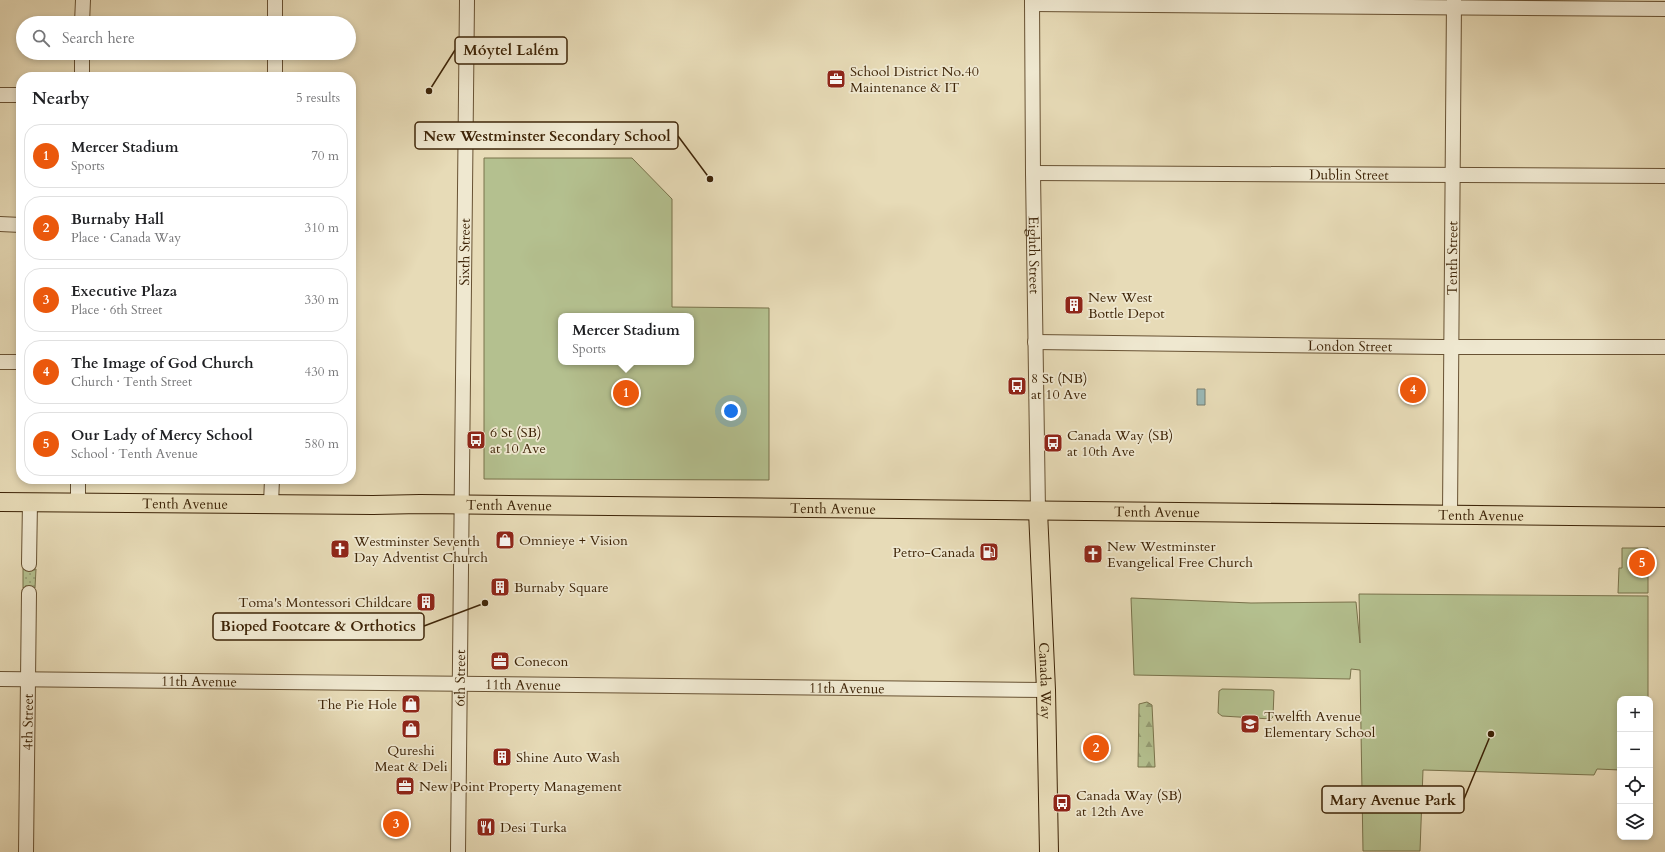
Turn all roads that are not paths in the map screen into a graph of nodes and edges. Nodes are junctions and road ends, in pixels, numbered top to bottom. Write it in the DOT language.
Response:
graph roads {
  1 [pos="82,0"];
  2 [pos="275,0"];
  3 [pos="467,0"];
  4 [pos="1032,2"];
  5 [pos="1455,4"];
  6 [pos="1665,9"];
  7 [pos="82,16"];
  8 [pos="275,16"];
  9 [pos="82,60"];
  10 [pos="275,60"];
  11 [pos="82,72"];
  12 [pos="275,72"];
  13 [pos="0,95"];
  14 [pos="16,95"];
  15 [pos="1033,173"];
  16 [pos="1453,175"];
  17 [pos="1665,176"];
  18 [pos="0,224"];
  19 [pos="16,225"];
  20 [pos="1035,342"];
  21 [pos="1452,346"];
  22 [pos="1665,347"];
  23 [pos="0,362"];
  24 [pos="16,362"];
  25 [pos="78,484"];
  26 [pos="272,484"];
  27 [pos="0,502"];
  28 [pos="30,502"];
  29 [pos="78,502"];
  30 [pos="271,504"];
  31 [pos="462,505"];
  32 [pos="1038,511"];
  33 [pos="1450,516"];
  34 [pos="1665,517"];
  35 [pos="29,564"];
  36 [pos="29,593"];
  37 [pos="0,679"];
  38 [pos="29,679"];
  39 [pos="460,684"];
  40 [pos="1046,690"];
  41 [pos="26,852"];
  42 [pos="458,852"];
  43 [pos="1049,852"];
  1 -- 7 [label="street"];
  2 -- 8 [label="street"];
  3 -- 31 [label="street, Sixth Street"];
  4 -- 5 [label="street"];
  4 -- 15 [label="street, Eighth Street"];
  5 -- 6 [label="street"];
  5 -- 16 [label="street, Tenth Street"];
  9 -- 11 [label="street"];
  10 -- 12 [label="street"];
  13 -- 14 [label="street"];
  15 -- 16 [label="street, Dublin Street"];
  15 -- 20 [label="street, Eighth Street"];
  16 -- 17 [label="street, Dublin Street"];
  16 -- 21 [label="street, Tenth Street"];
  18 -- 19 [label="street"];
  20 -- 21 [label="street, London Street"];
  20 -- 32 [label="street, Eighth Street"];
  21 -- 22 [label="street, London Street"];
  21 -- 33 [label="street, Tenth Street"];
  23 -- 24 [label="street"];
  25 -- 29 [label="street"];
  26 -- 30 [label="street"];
  27 -- 28 [label="main road, Tenth Avenue"];
  28 -- 29 [label="main road, Tenth Avenue"];
  28 -- 35 [label="street"];
  29 -- 30 [label="main road, Tenth Avenue"];
  30 -- 31 [label="main road, Tenth Avenue"];
  31 -- 32 [label="main road, Tenth Avenue"];
  31 -- 39 [label="street, 6th Street"];
  32 -- 33 [label="main road, Tenth Avenue"];
  32 -- 40 [label="main road, Canada Way"];
  33 -- 34 [label="main road, Tenth Avenue"];
  36 -- 38 [label="street, 4th Street"];
  37 -- 38 [label="street, 11th Avenue"];
  38 -- 39 [label="street, 11th Avenue"];
  38 -- 41 [label="street, 4th Street"];
  39 -- 40 [label="street, 11th Avenue"];
  39 -- 42 [label="street, 6th Street"];
  40 -- 43 [label="main road, Canada Way"];
}
